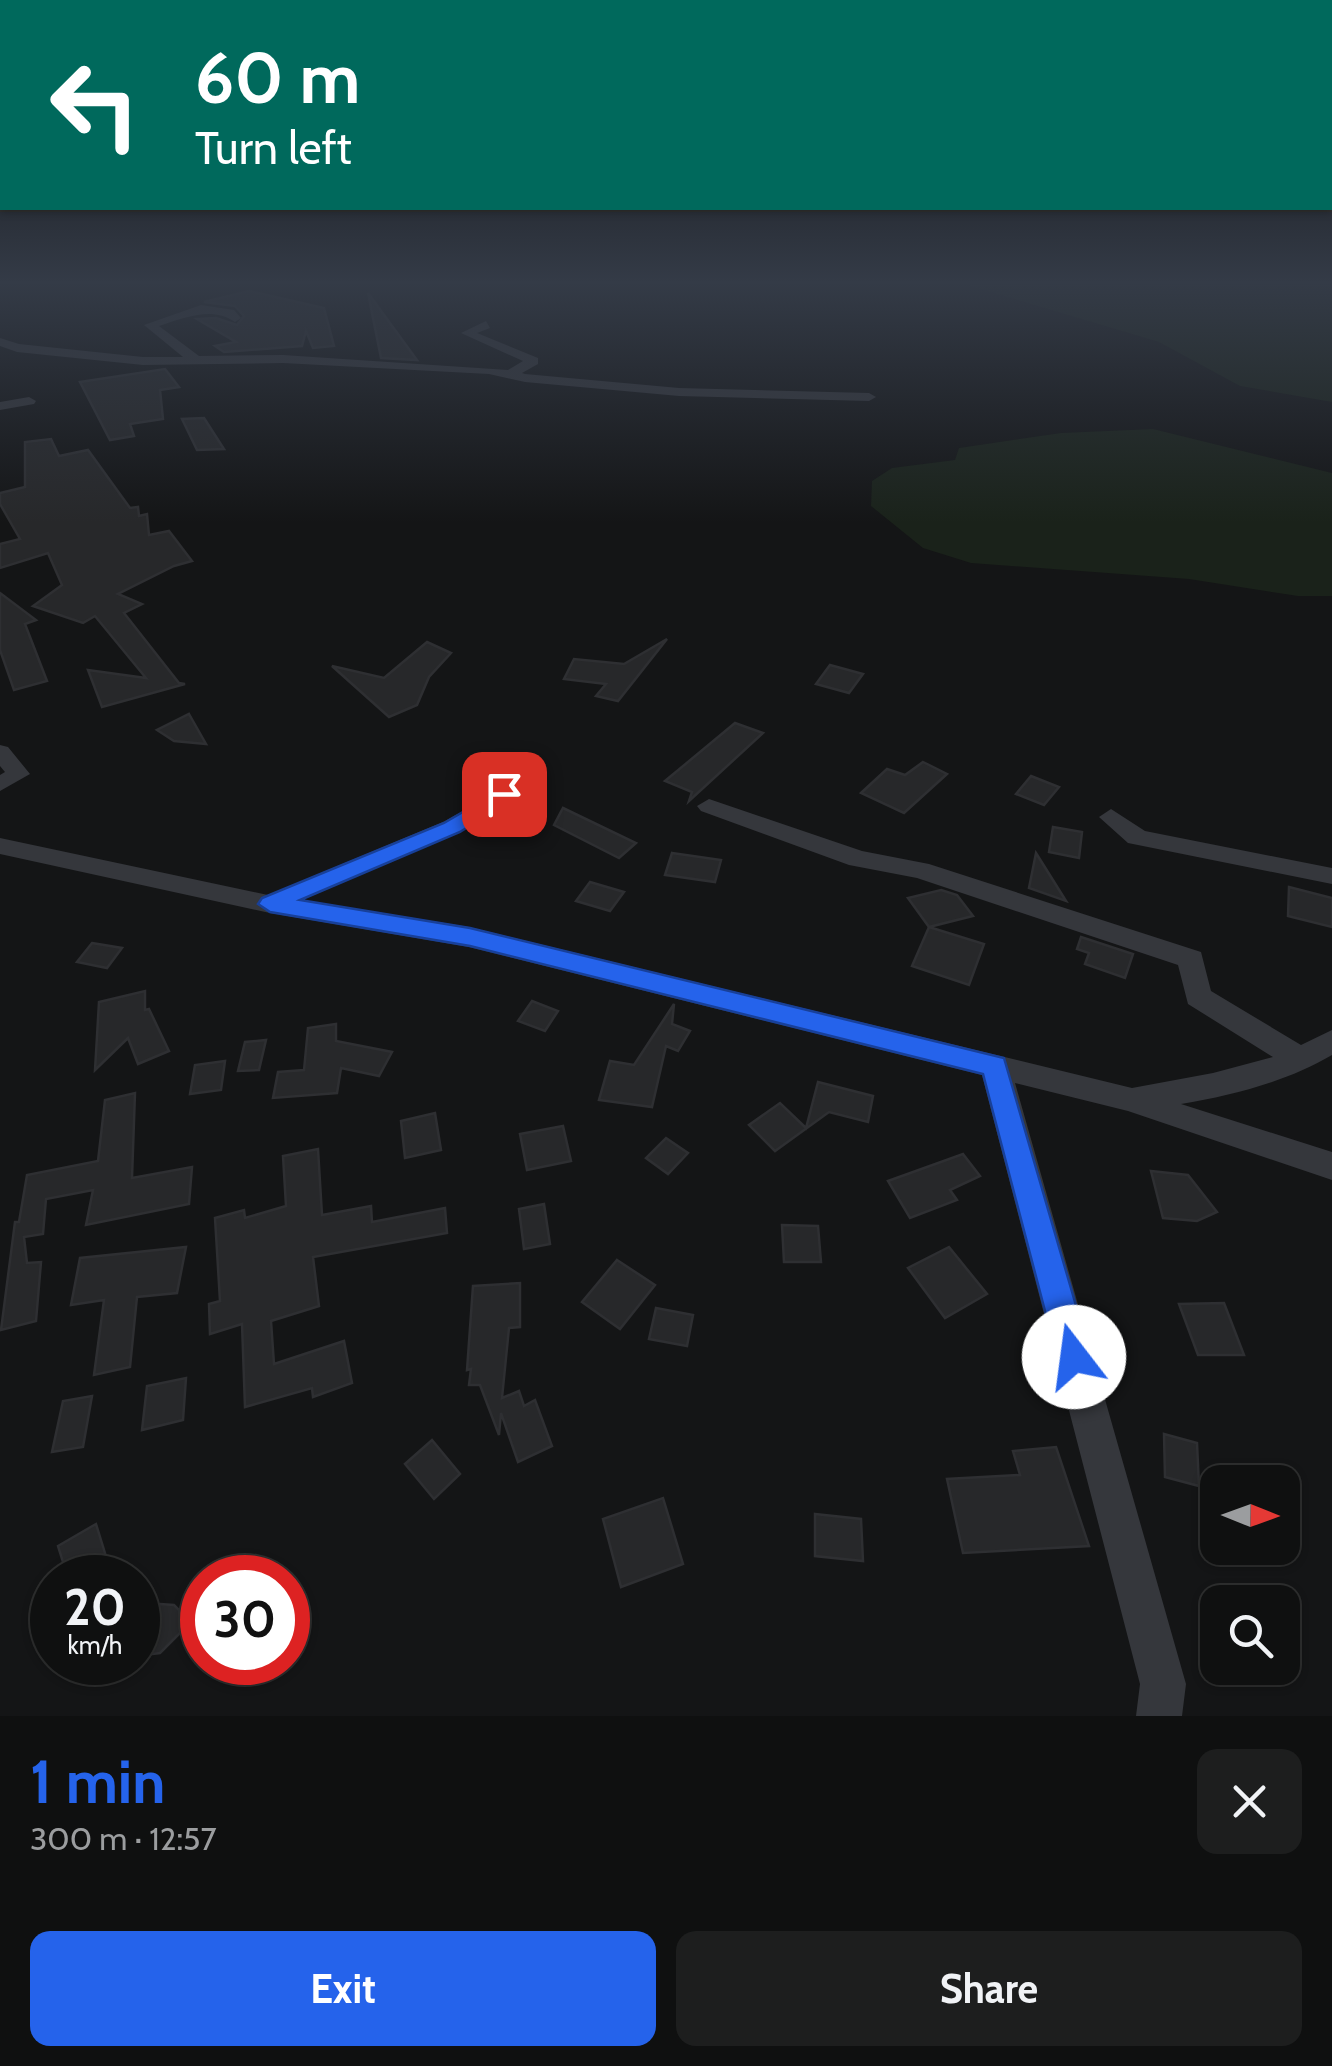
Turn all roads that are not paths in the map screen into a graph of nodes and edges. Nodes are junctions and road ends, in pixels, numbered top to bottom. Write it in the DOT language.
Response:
graph roads {
  1 [pos="232,363"];
  2 [pos="528,363"];
  3 [pos="510,375"];
  4 [pos="869,397"];
  5 [pos="30,402"];
  6 [pos="0,406"];
  7 [pos="0,752"];
  8 [pos="0,784"];
  9 [pos="504,794"];
  10 [pos="709,806"];
  11 [pos="1111,817"];
  12 [pos="0,846"];
  13 [pos="1332,876"];
  14 [pos="270,904"];
  15 [pos="1332,1041"];
  16 [pos="1302,1060"];
  17 [pos="995,1066"];
  18 [pos="1128,1099"];
  19 [pos="1332,1166"];
  20 [pos="1159,1716"];
  1 -- 3 [label="street"];
  2 -- 3 [label="street"];
  3 -- 4 [label="street"];
  5 -- 6 [label="street"];
  7 -- 8 [label="street"];
  9 -- 14 [label="street"];
  10 -- 16 [label="street"];
  11 -- 13 [label="street"];
  12 -- 14 [label="street"];
  14 -- 17 [label="street"];
  15 -- 16 [label="street"];
  16 -- 18 [label="street"];
  17 -- 18 [label="street"];
  17 -- 20 [label="street"];
  18 -- 19 [label="street"];
}
